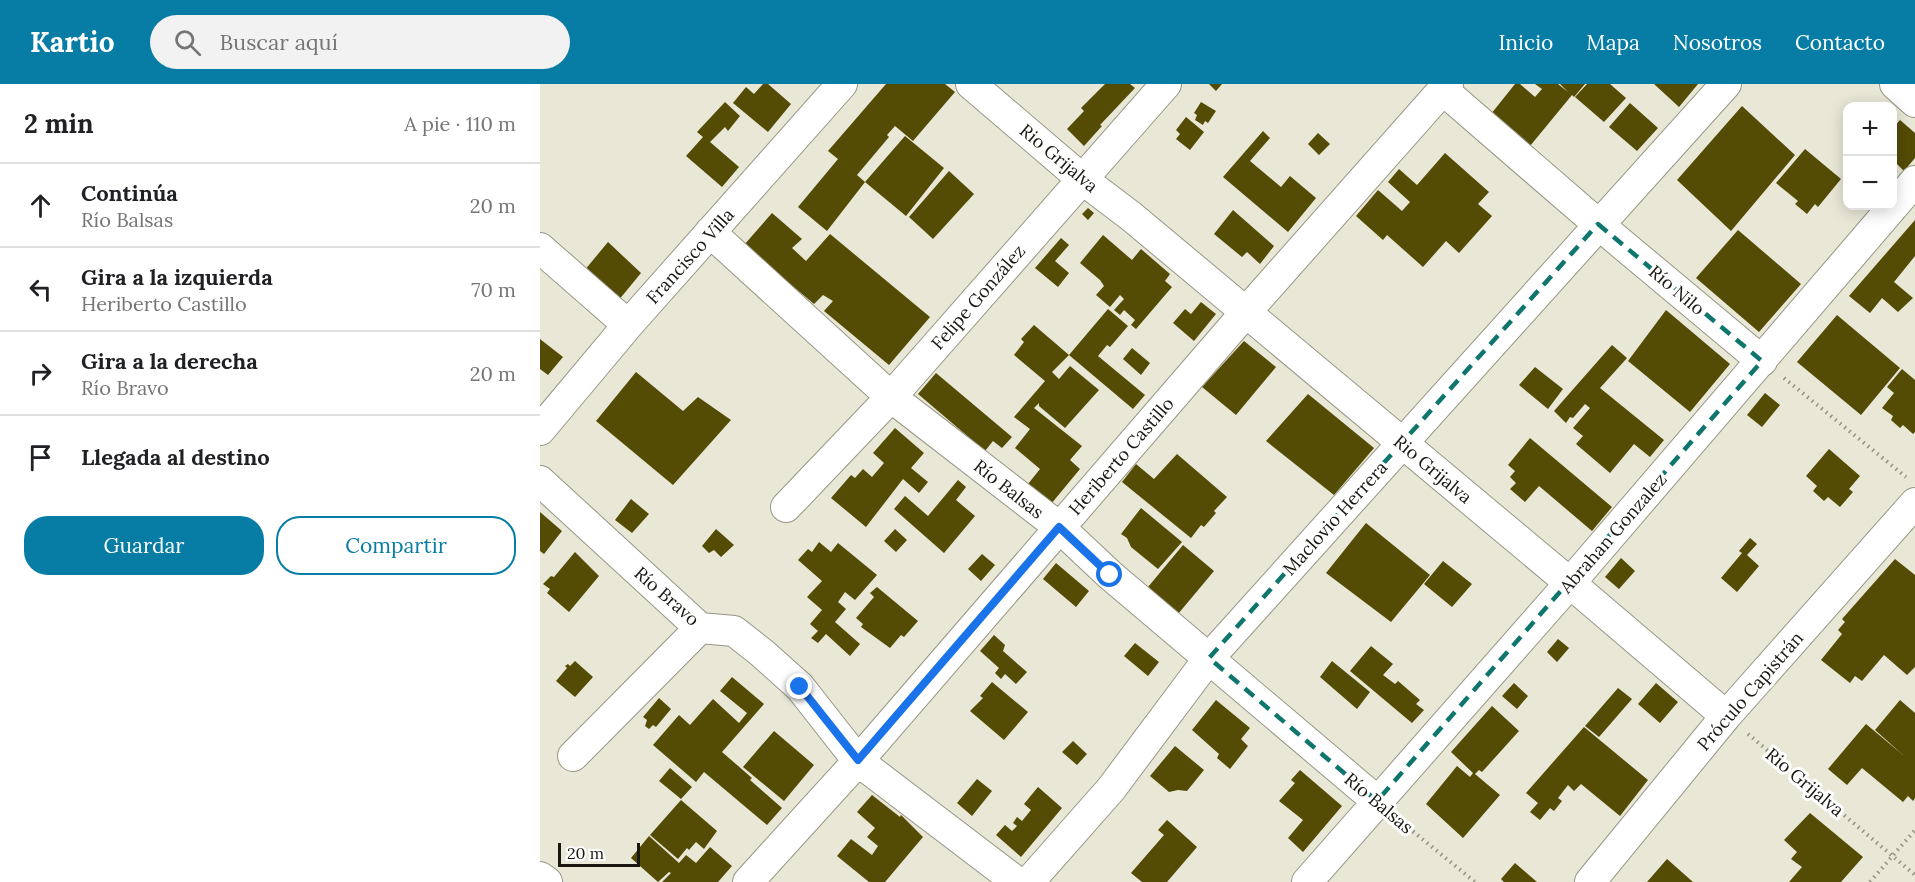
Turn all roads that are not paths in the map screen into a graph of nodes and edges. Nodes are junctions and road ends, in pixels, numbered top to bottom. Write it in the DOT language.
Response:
graph roads {
  1 [pos="842,84"];
  2 [pos="971,84"];
  3 [pos="1166,84"];
  4 [pos="1726,84"];
  5 [pos="1895,84"];
  6 [pos="1445,87"];
  7 [pos="1915,102"];
  8 [pos="1082,179"];
  9 [pos="1915,181"];
  10 [pos="1598,225"];
  11 [pos="710,232"];
  12 [pos="540,248"];
  13 [pos="1246,312"];
  14 [pos="628,325"];
  15 [pos="1762,361"];
  16 [pos="891,397"];
  17 [pos="540,430"];
  18 [pos="1401,443"];
  19 [pos="540,482"];
  20 [pos="1911,490"];
  21 [pos="786,507"];
  22 [pos="1059,527"];
  23 [pos="1570,583"];
  24 [pos="700,628"];
  25 [pos="1209,658"];
  26 [pos="1726,716"];
  27 [pos="573,756"];
  28 [pos="858,760"];
  29 [pos="1377,801"];
  30 [pos="540,877"];
  31 [pos="547,882"];
  32 [pos="748,882"];
  33 [pos="1017,882"];
  34 [pos="1029,882"];
  35 [pos="1307,882"];
  36 [pos="1590,882"];
  1 -- 11 [label="street, Francisco Villa"];
  2 -- 8 [label="street, Rio Grijalva"];
  3 -- 8 [label="street, Felipe González"];
  4 -- 10 [label="street, Maclovio Herrera"];
  5 -- 7 [label="street"];
  6 -- 10 [label="street, Río Nilo"];
  6 -- 13 [label="street, Heriberto Castillo"];
  8 -- 13 [label="street, Rio Grijalva"];
  8 -- 16 [label="street, Felipe González"];
  9 -- 15 [label="street, Abrahan Gonzalez"];
  10 -- 15 [label="street, Río Nilo"];
  10 -- 18 [label="street, Maclovio Herrera"];
  11 -- 14 [label="street, Francisco Villa"];
  11 -- 16 [label="street, Río Balsas"];
  12 -- 14 [label="street"];
  13 -- 18 [label="street, Rio Grijalva"];
  13 -- 22 [label="street, Heriberto Castillo"];
  14 -- 17 [label="street, Francisco Villa"];
  15 -- 23 [label="street, Abrahan Gonzalez"];
  16 -- 21 [label="street, Felipe González"];
  16 -- 22 [label="street, Río Balsas"];
  18 -- 23 [label="street, Rio Grijalva"];
  18 -- 25 [label="street, Maclovio Herrera"];
  19 -- 24 [label="street, Río Bravo"];
  20 -- 26 [label="street, Próculo Capistrán"];
  22 -- 25 [label="street, Río Balsas"];
  22 -- 28 [label="street, Heriberto Castillo"];
  23 -- 26 [label="street, Rio Grijalva"];
  23 -- 29 [label="street, Abrahan Gonzalez"];
  24 -- 27 [label="street"];
  24 -- 28 [label="street, Río Bravo"];
  25 -- 29 [label="street, Río Balsas"];
  25 -- 34 [label="street, Maclovio Herrera"];
  26 -- 36 [label="street, Próculo Capistrán"];
  28 -- 32 [label="street, Heriberto Castillo"];
  28 -- 33 [label="street, Río Bravo"];
  29 -- 35 [label="street, Abrahan Gonzalez"];
  30 -- 31 [label="street"];
}
